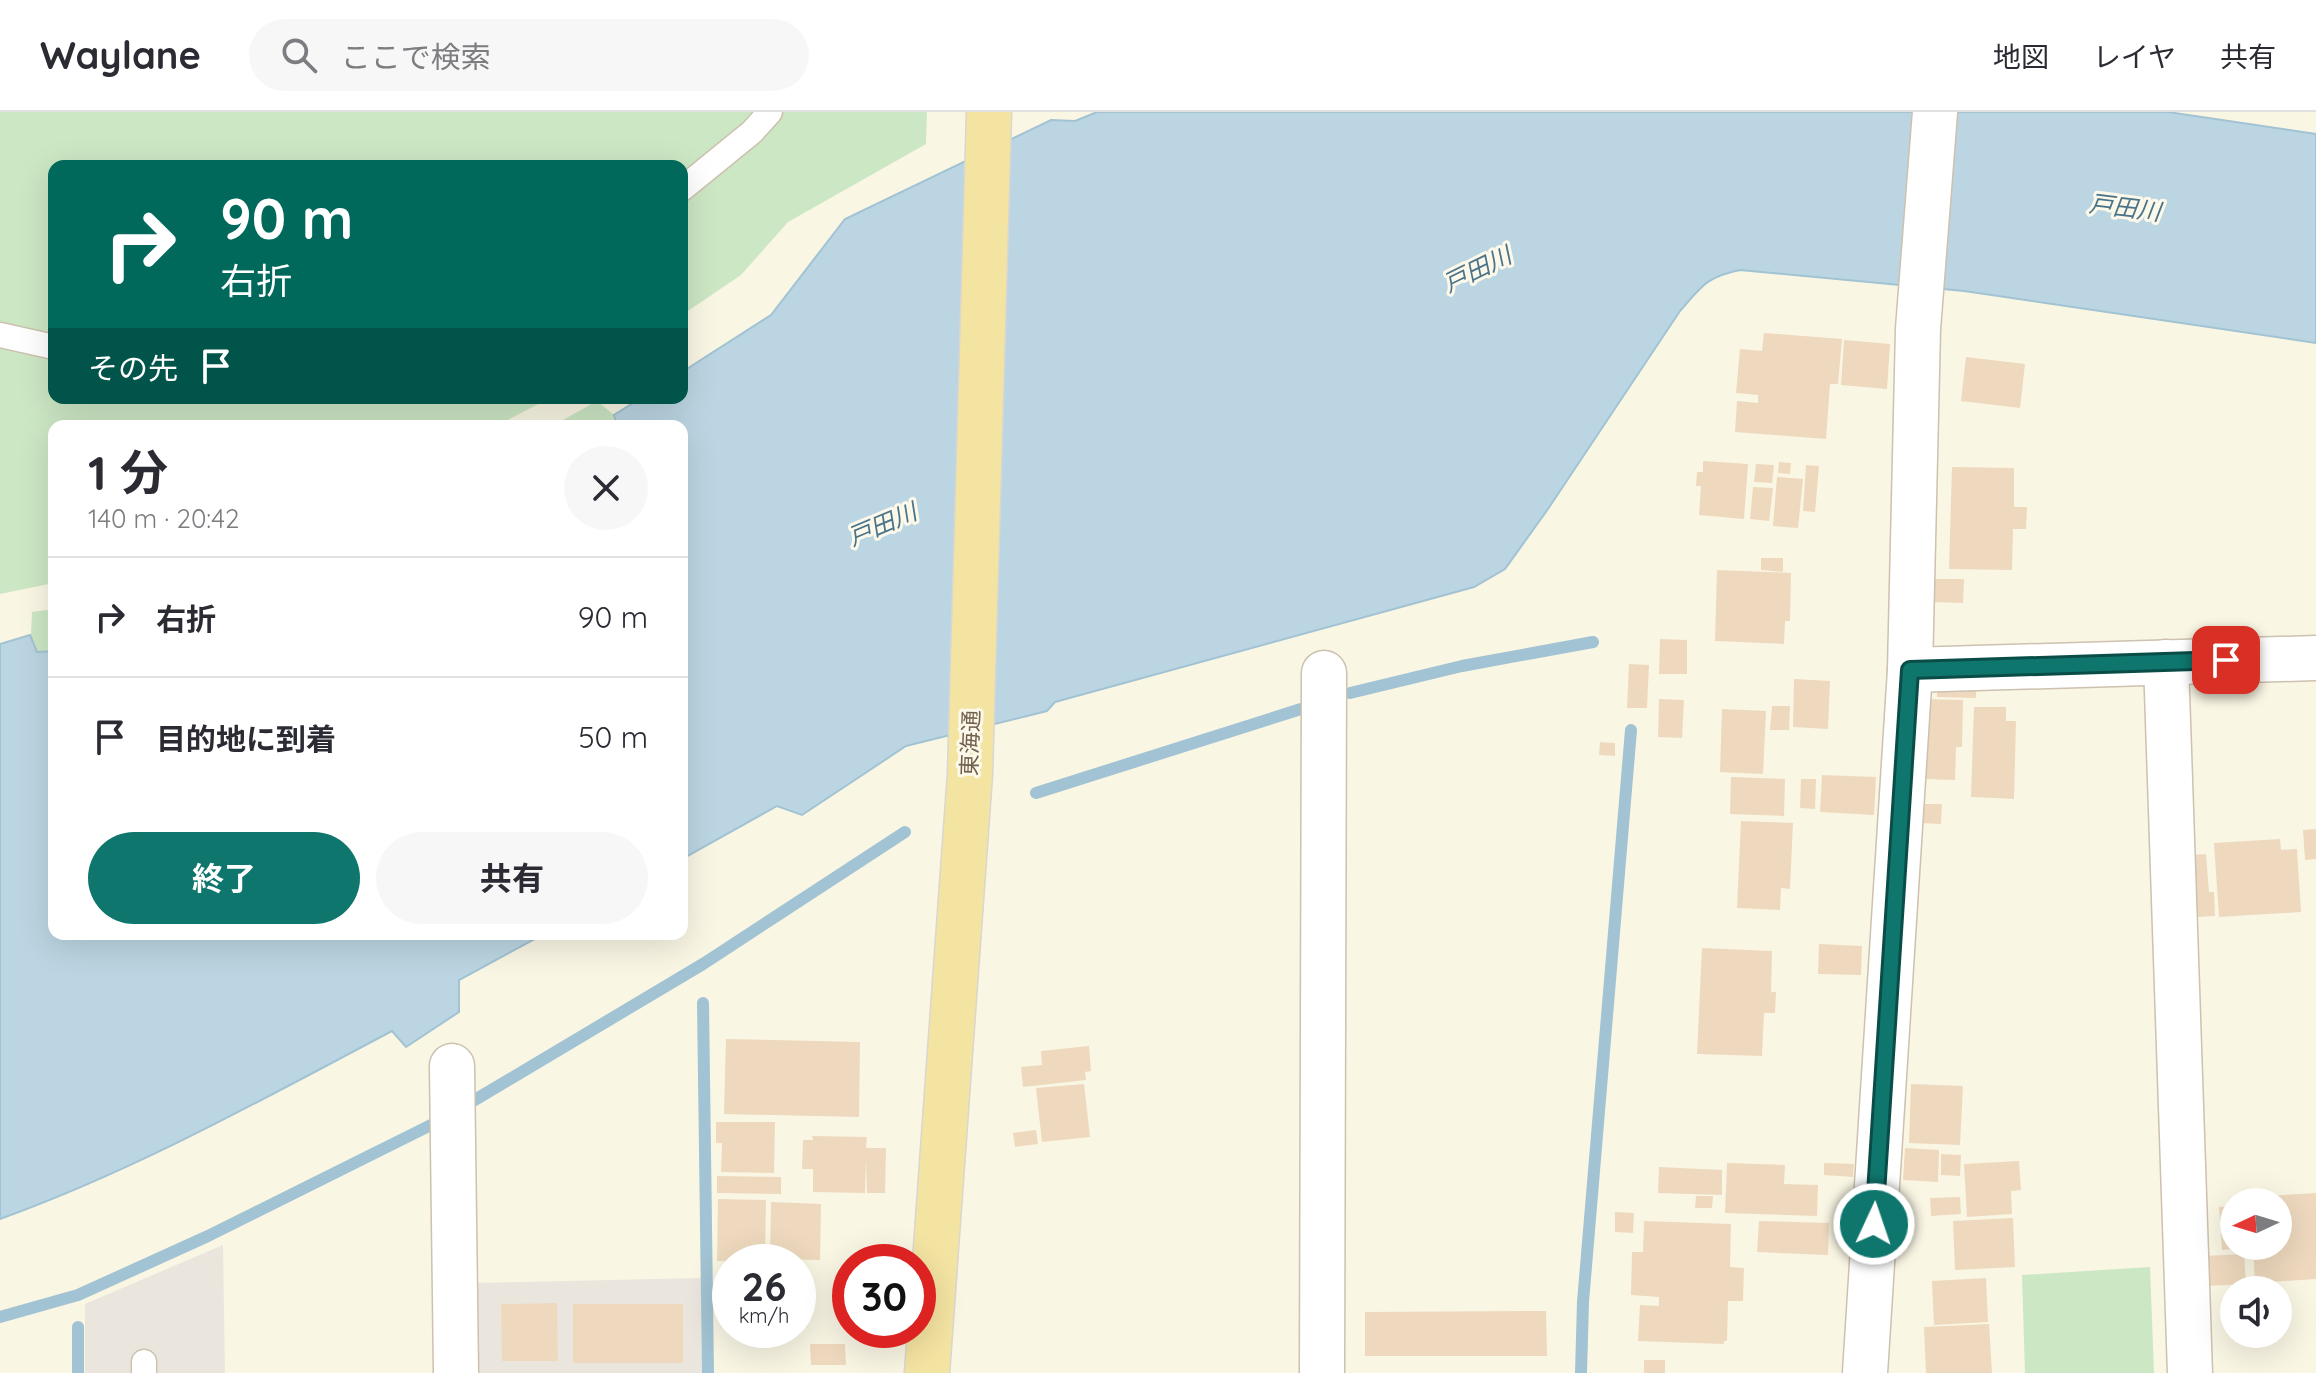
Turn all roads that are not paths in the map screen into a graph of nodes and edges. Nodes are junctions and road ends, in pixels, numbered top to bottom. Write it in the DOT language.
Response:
graph roads {
  1 [pos="770,112"];
  2 [pos="989,112"];
  3 [pos="1935,112"];
  4 [pos="688,184"];
  5 [pos="0,335"];
  6 [pos="48,346"];
  7 [pos="2316,658"];
  8 [pos="2166,662"];
  9 [pos="1910,670"];
  10 [pos="1324,673"];
  11 [pos="452,1066"];
  12 [pos="456,1373"];
  13 [pos="927,1373"];
  14 [pos="1322,1373"];
  15 [pos="1865,1373"];
  16 [pos="2190,1373"];
  1 -- 4 [label="lane"];
  2 -- 13 [label="main road, 東海通"];
  3 -- 9 [label="street"];
  5 -- 6 [label="lane"];
  7 -- 8 [label="street"];
  8 -- 9 [label="street"];
  8 -- 16 [label="street"];
  9 -- 15 [label="street"];
  10 -- 14 [label="street"];
  11 -- 12 [label="street"];
}
